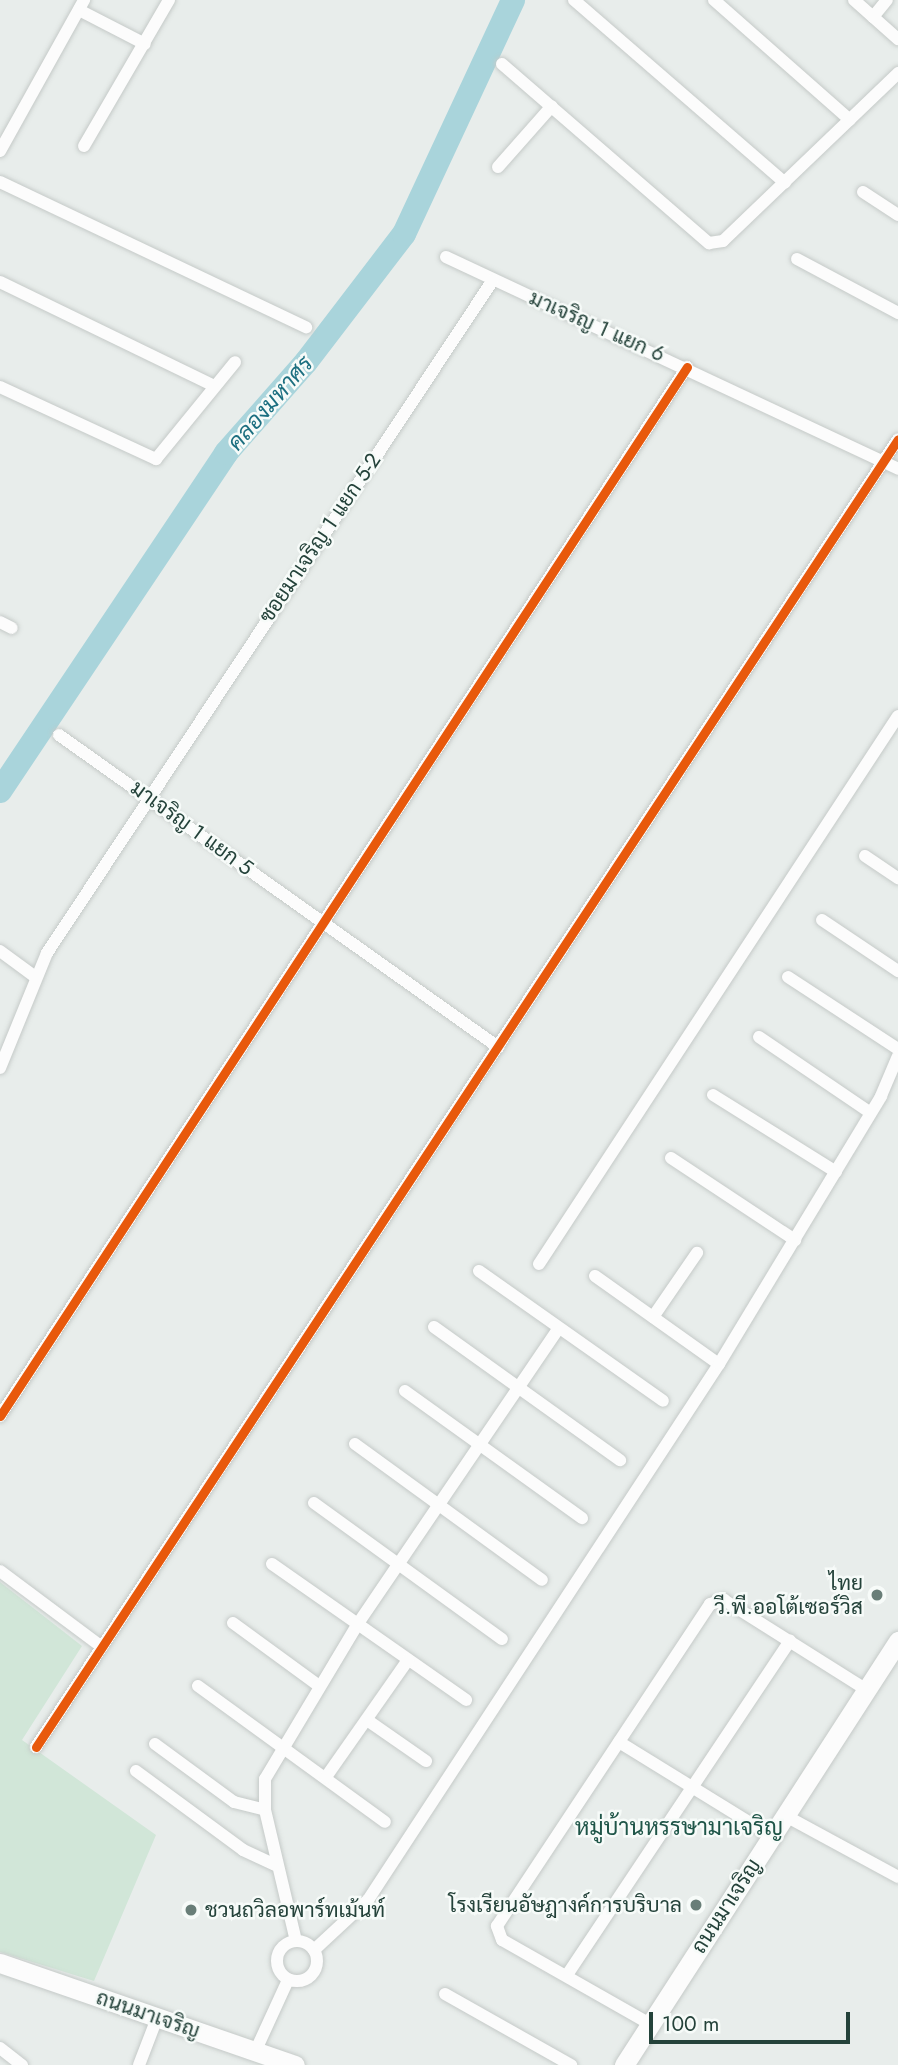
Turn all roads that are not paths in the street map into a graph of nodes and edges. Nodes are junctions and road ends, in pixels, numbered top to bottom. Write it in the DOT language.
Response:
graph roads {
  1 [pos="169,0"];
  2 [pos="574,0"];
  3 [pos="714,0"];
  4 [pos="853,0"];
  5 [pos="887,0"];
  6 [pos="82,5"];
  7 [pos="873,17"];
  8 [pos="898,39"];
  9 [pos="145,44"];
  10 [pos="502,64"];
  11 [pos="898,73"];
  12 [pos="552,106"];
  13 [pos="850,120"];
  14 [pos="84,146"];
  15 [pos="0,151"];
  16 [pos="498,167"];
  17 [pos="0,182"];
  18 [pos="785,183"];
  19 [pos="863,192"];
  20 [pos="898,215"];
  21 [pos="446,257"];
  22 [pos="797,259"];
  23 [pos="493,280"];
  24 [pos="0,282"];
  25 [pos="898,313"];
  26 [pos="306,327"];
  27 [pos="235,362"];
  28 [pos="687,367"];
  29 [pos="214,386"];
  30 [pos="0,387"];
  31 [pos="898,439"];
  32 [pos="885,461"];
  33 [pos="898,469"];
  34 [pos="898,716"];
  35 [pos="59,735"];
  36 [pos="148,797"];
  37 [pos="865,856"];
  38 [pos="898,878"];
  39 [pos="822,920"];
  40 [pos="323,922"];
  41 [pos="0,951"];
  42 [pos="898,971"];
  43 [pos="34,976"];
  44 [pos="788,977"];
  45 [pos="759,1037"];
  46 [pos="4,1039"];
  47 [pos="498,1047"];
  48 [pos="898,1049"];
  49 [pos="898,1056"];
  50 [pos="0,1068"];
  51 [pos="713,1095"];
  52 [pos="871,1114"];
  53 [pos="671,1158"];
  54 [pos="836,1172"];
  55 [pos="795,1240"];
  56 [pos="697,1253"];
  57 [pos="539,1264"];
  58 [pos="479,1271"];
  59 [pos="595,1276"];
  60 [pos="653,1317"];
  61 [pos="434,1327"];
  62 [pos="558,1329"];
  63 [pos="719,1364"];
  64 [pos="516,1388"];
  65 [pos="405,1391"];
  66 [pos="663,1401"];
  67 [pos="0,1416"];
  68 [pos="355,1444"];
  69 [pos="479,1447"];
  70 [pos="620,1460"];
  71 [pos="314,1503"];
  72 [pos="439,1508"];
  73 [pos="582,1518"];
  74 [pos="272,1564"];
  75 [pos="402,1566"];
  76 [pos="0,1571"];
  77 [pos="542,1580"];
  78 [pos="233,1623"];
  79 [pos="358,1625"];
  80 [pos="502,1639"];
  81 [pos="790,1641"];
  82 [pos="898,1641"];
  83 [pos="102,1647"];
  84 [pos="408,1660"];
  85 [pos="198,1686"];
  86 [pos="319,1686"];
  87 [pos="867,1690"];
  88 [pos="466,1700"];
  89 [pos="367,1720"];
  90 [pos="619,1742"];
  91 [pos="155,1744"];
  92 [pos="281,1745"];
  93 [pos="36,1747"];
  94 [pos="426,1761"];
  95 [pos="136,1771"];
  96 [pos="326,1777"];
  97 [pos="692,1788"];
  98 [pos="265,1811"];
  99 [pos="784,1815"];
  100 [pos="385,1822"];
  101 [pos="771,1836"];
  102 [pos="275,1865"];
  103 [pos="898,1877"];
  104 [pos="296,1941"];
  105 [pos="314,1950"];
  106 [pos="0,1963"];
  107 [pos="567,1975"];
  108 [pos="289,1980"];
  109 [pos="444,1994"];
  110 [pos="157,2018"];
  111 [pos="650,2024"];
  112 [pos="0,2048"];
  113 [pos="255,2052"];
  114 [pos="22,2065"];
  115 [pos="139,2065"];
  116 [pos="295,2065"];
  117 [pos="571,2065"];
  118 [pos="624,2065"];
  1 -- 9 [label="street"];
  2 -- 18 [label="street"];
  3 -- 13 [label="street"];
  4 -- 7 [label="street"];
  5 -- 7 [label="street"];
  6 -- 9 [label="street"];
  6 -- 15 [label="street"];
  7 -- 8 [label="street"];
  9 -- 14 [label="street"];
  10 -- 12 [label="street"];
  11 -- 13 [label="street"];
  12 -- 16 [label="street"];
  12 -- 18 [label="street"];
  13 -- 18 [label="street"];
  17 -- 26 [label="street"];
  19 -- 20 [label="street"];
  21 -- 23 [label="street, มาเจริญ 1 แยก 6"];
  22 -- 25 [label="street"];
  23 -- 28 [label="street, มาเจริญ 1 แยก 6"];
  23 -- 36 [label="street, ซอยมาเจริญ 1 แยก 5-2"];
  24 -- 29 [label="street"];
  27 -- 29 [label="street"];
  28 -- 32 [label="street, มาเจริญ 1 แยก 6"];
  28 -- 40 [label="street"];
  29 -- 30 [label="street"];
  31 -- 32 [label="street"];
  32 -- 33 [label="street, มาเจริญ 1 แยก 6"];
  32 -- 47 [label="street"];
  34 -- 57 [label="street"];
  35 -- 36 [label="street, มาเจริญ 1 แยก 5"];
  36 -- 40 [label="street, มาเจริญ 1 แยก 5"];
  36 -- 43 [label="street, ซอยมาเจริญ 1 แยก 5-2"];
  37 -- 38 [label="street"];
  39 -- 42 [label="street"];
  40 -- 47 [label="street, มาเจริญ 1 แยก 5"];
  40 -- 67 [label="street"];
  41 -- 43 [label="street"];
  43 -- 46 [label="street, ซอยมาเจริญ 1 แยก 5-2"];
  44 -- 48 [label="street"];
  45 -- 52 [label="street"];
  46 -- 50 [label="street, ซอยมาเจริญ 1 แยก 5-2"];
  47 -- 83 [label="street"];
  49 -- 52 [label="street"];
  51 -- 54 [label="street"];
  52 -- 54 [label="street"];
  53 -- 55 [label="street"];
  54 -- 55 [label="street"];
  55 -- 63 [label="street"];
  56 -- 60 [label="street"];
  58 -- 62 [label="street"];
  59 -- 60 [label="street"];
  60 -- 63 [label="street"];
  61 -- 64 [label="street"];
  62 -- 64 [label="street"];
  62 -- 66 [label="street"];
  63 -- 105 [label="street"];
  64 -- 69 [label="street"];
  64 -- 70 [label="street"];
  65 -- 69 [label="street"];
  68 -- 72 [label="street"];
  69 -- 72 [label="street"];
  69 -- 73 [label="street"];
  71 -- 75 [label="street"];
  72 -- 75 [label="street"];
  72 -- 77 [label="street"];
  74 -- 79 [label="street"];
  75 -- 79 [label="street"];
  75 -- 80 [label="street"];
  76 -- 83 [label="street"];
  78 -- 86 [label="street"];
  79 -- 84 [label="street"];
  79 -- 86 [label="street"];
  81 -- 87 [label="street"];
  81 -- 90 [label="street"];
  81 -- 97 [label="street"];
  82 -- 87 [label="main road, ถนนมาเจริญ"];
  83 -- 93 [label="street"];
  84 -- 88 [label="street"];
  84 -- 89 [label="street"];
  85 -- 92 [label="street"];
  86 -- 92 [label="street"];
  87 -- 99 [label="main road, ถนนมาเจริญ"];
  89 -- 94 [label="street"];
  89 -- 96 [label="street"];
  90 -- 97 [label="street"];
  90 -- 107 [label="street"];
  91 -- 98 [label="street"];
  92 -- 96 [label="street"];
  92 -- 98 [label="street"];
  95 -- 102 [label="street"];
  96 -- 100 [label="street"];
  97 -- 101 [label="street"];
  97 -- 107 [label="street"];
  98 -- 102 [label="street"];
  99 -- 101 [label="main road, ถนนมาเจริญ"];
  99 -- 103 [label="street"];
  101 -- 111 [label="main road, ถนนมาเจริญ"];
  102 -- 104 [label="street"];
  104 -- 105 [label="street"];
  104 -- 108 [label="street"];
  105 -- 108 [label="street"];
  106 -- 110 [label="main road, ถนนมาเจริญ"];
  107 -- 111 [label="street"];
  108 -- 113 [label="street"];
  109 -- 117 [label="street"];
  110 -- 113 [label="main road, ถนนมาเจริญ"];
  110 -- 115 [label="street"];
  111 -- 118 [label="main road, ถนนมาเจริญ"];
  112 -- 114 [label="street"];
  113 -- 116 [label="main road, ถนนมาเจริญ"];
}
